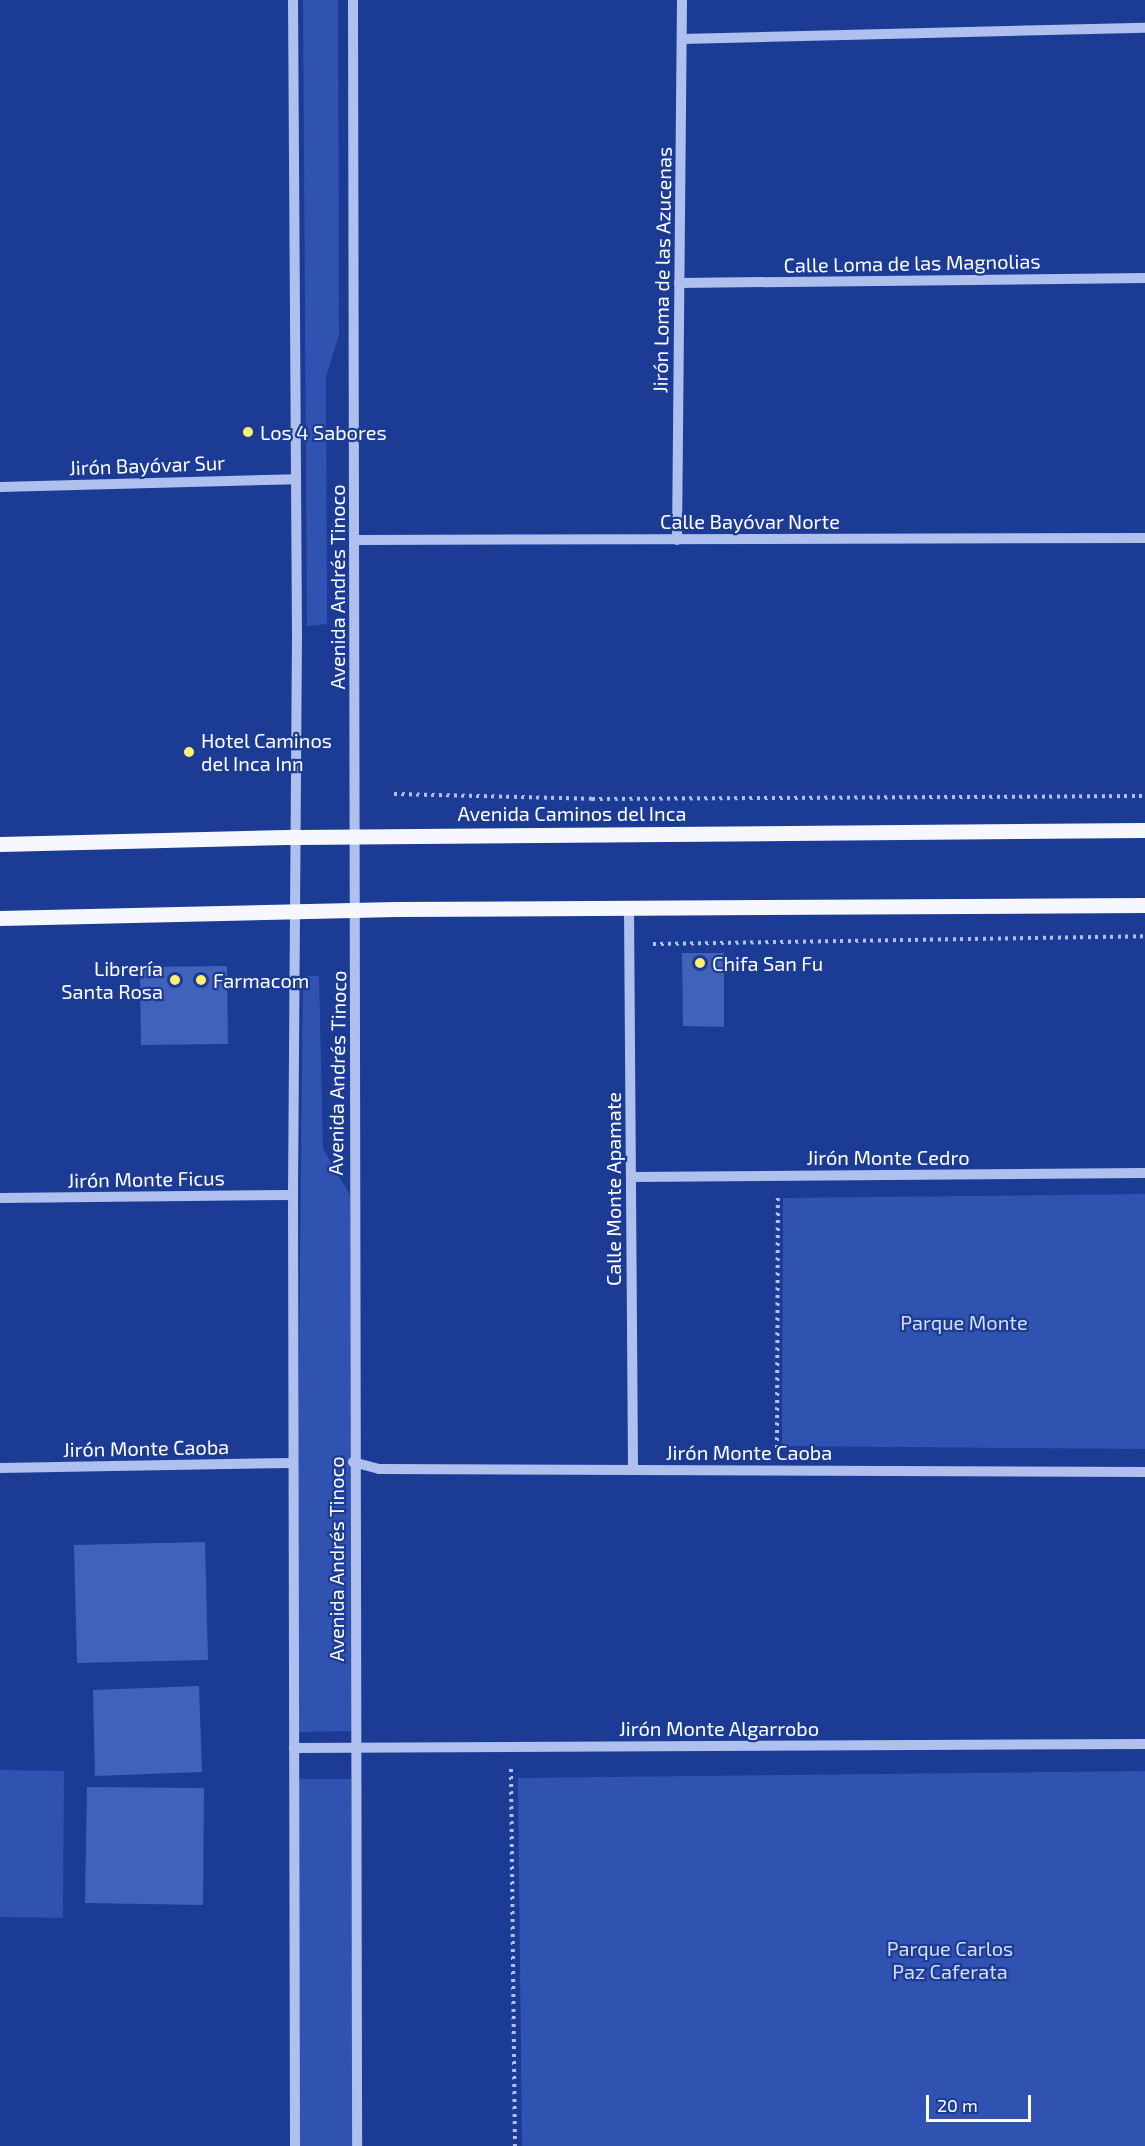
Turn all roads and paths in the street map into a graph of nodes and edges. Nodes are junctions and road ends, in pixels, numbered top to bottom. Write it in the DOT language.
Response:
graph roads {
  1 [pos="293,0"];
  2 [pos="353,0"];
  3 [pos="682,0"];
  4 [pos="1145,28"];
  5 [pos="682,39"];
  6 [pos="1145,278"];
  7 [pos="679,283"];
  8 [pos="296,479"];
  9 [pos="0,487"];
  10 [pos="1145,538"];
  11 [pos="356,540"];
  12 [pos="677,540"];
  13 [pos="394,794"];
  14 [pos="1145,796"];
  15 [pos="1145,830"];
  16 [pos="297,837"];
  17 [pos="354,837"];
  18 [pos="0,844"];
  19 [pos="1145,905"];
  20 [pos="629,909"];
  21 [pos="355,910"];
  22 [pos="296,911"];
  23 [pos="0,918"];
  24 [pos="1145,936"];
  25 [pos="630,944"];
  26 [pos="1145,1173"];
  27 [pos="778,1176"];
  28 [pos="631,1177"];
  29 [pos="293,1195"];
  30 [pos="0,1198"];
  31 [pos="353,1462"];
  32 [pos="293,1463"];
  33 [pos="0,1468"];
  34 [pos="633,1469"];
  35 [pos="777,1470"];
  36 [pos="1145,1472"];
  37 [pos="1145,1744"];
  38 [pos="511,1747"];
  39 [pos="294,1748"];
  40 [pos="355,1748"];
  41 [pos="295,2146"];
  42 [pos="357,2146"];
  43 [pos="515,2146"];
  1 -- 8 [label="street, Avenida Andrés Tinoco"];
  2 -- 11 [label="street, Avenida Andrés Tinoco"];
  3 -- 5 [label="street, Jirón Loma de las Azucenas"];
  4 -- 5 [label="street"];
  5 -- 7 [label="street, Jirón Loma de las Azucenas"];
  6 -- 7 [label="street, Calle Loma de las Magnolias"];
  7 -- 12 [label="street, Jirón Loma de las Azucenas"];
  8 -- 9 [label="street, Jirón Bayóvar Sur"];
  8 -- 16 [label="street, Avenida Andrés Tinoco"];
  10 -- 12 [label="street, Calle Bayóvar Norte"];
  11 -- 12 [label="street, Calle Bayóvar Norte"];
  11 -- 17 [label="street, Avenida Andrés Tinoco"];
  13 -- 14 [label="path"];
  15 -- 17 [label="main road, Avenida Caminos del Inca"];
  16 -- 17 [label="main road, Avenida Caminos del Inca"];
  16 -- 18 [label="main road, Avenida Caminos del Inca"];
  16 -- 22 [label="street, Avenida Andrés Tinoco"];
  17 -- 21 [label="street, Avenida Andrés Tinoco"];
  19 -- 20 [label="main road"];
  20 -- 21 [label="main road"];
  20 -- 25 [label="street, Calle Monte Apamate"];
  21 -- 22 [label="main road"];
  21 -- 31 [label="street, Avenida Andrés Tinoco"];
  22 -- 23 [label="main road"];
  22 -- 29 [label="street, Avenida Andrés Tinoco"];
  24 -- 25 [label="path"];
  25 -- 28 [label="street, Calle Monte Apamate"];
  26 -- 27 [label="street, Jirón Monte Cedro"];
  27 -- 28 [label="street, Jirón Monte Cedro"];
  27 -- 35 [label="path"];
  28 -- 34 [label="street, Calle Monte Apamate"];
  29 -- 30 [label="street, Jirón Monte Ficus"];
  29 -- 32 [label="street, Avenida Andrés Tinoco"];
  31 -- 34 [label="street, Jirón Monte Caoba"];
  31 -- 40 [label="street, Avenida Andrés Tinoco"];
  32 -- 33 [label="street, Jirón Monte Caoba"];
  32 -- 39 [label="street, Avenida Andrés Tinoco"];
  34 -- 35 [label="street, Jirón Monte Caoba"];
  35 -- 36 [label="street, Jirón Monte Caoba"];
  37 -- 38 [label="street, Jirón Monte Algarrobo"];
  38 -- 40 [label="street, Jirón Monte Algarrobo"];
  38 -- 43 [label="path"];
  39 -- 40 [label="street, Jirón Monte Algarrobo"];
  39 -- 41 [label="street, Avenida Andrés Tinoco"];
  40 -- 42 [label="street, Avenida Andrés Tinoco"];
}
